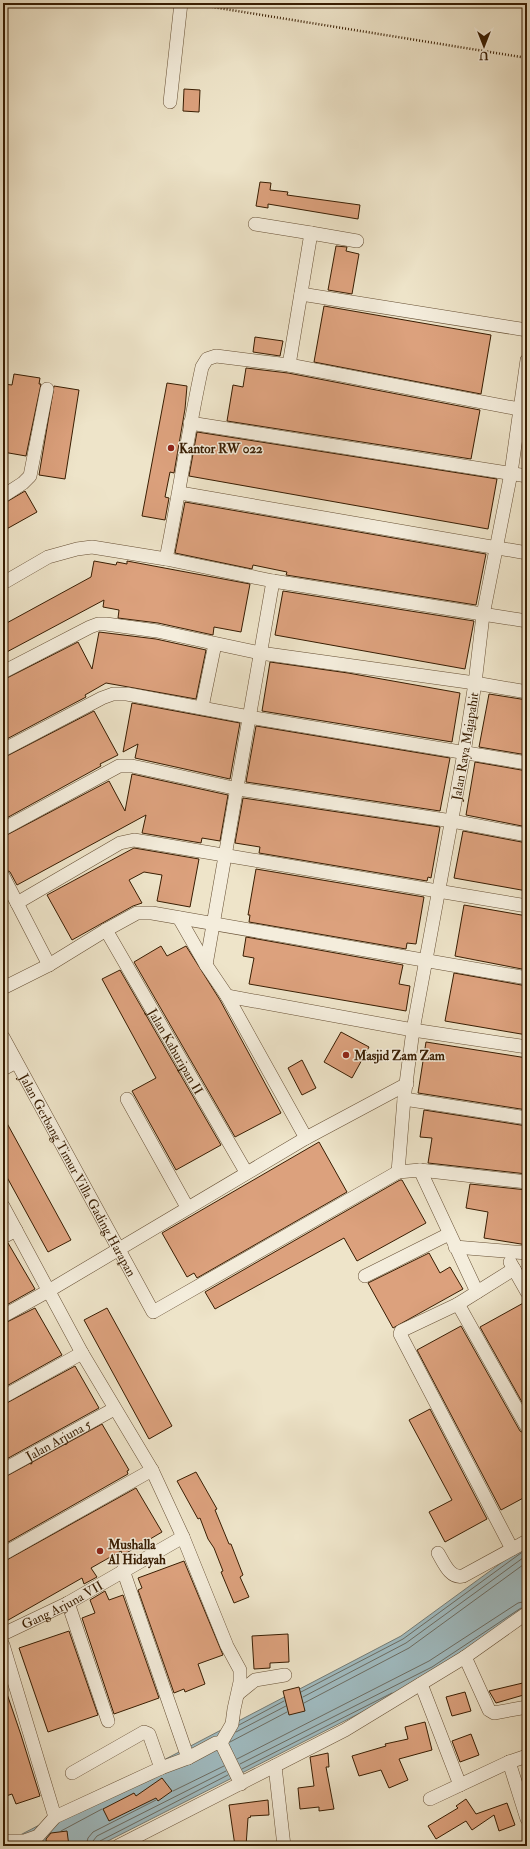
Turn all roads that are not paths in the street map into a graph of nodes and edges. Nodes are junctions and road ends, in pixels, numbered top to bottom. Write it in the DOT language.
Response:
graph roads {
  1 [pos="181,3"];
  2 [pos="170,102"];
  3 [pos="255,224"];
  4 [pos="311,233"];
  5 [pos="357,241"];
  6 [pos="301,294"];
  7 [pos="527,330"];
  8 [pos="527,360"];
  9 [pos="289,365"];
  10 [pos="47,389"];
  11 [pos="519,409"];
  12 [pos="190,423"];
  13 [pos="511,473"];
  14 [pos="527,476"];
  15 [pos="180,493"];
  16 [pos="3,496"];
  17 [pos="497,549"];
  18 [pos="527,553"];
  19 [pos="166,559"];
  20 [pos="273,581"];
  21 [pos="3,583"];
  22 [pos="483,615"];
  23 [pos="527,622"];
  24 [pos="215,644"];
  25 [pos="260,653"];
  26 [pos="3,672"];
  27 [pos="475,683"];
  28 [pos="527,692"];
  29 [pos="202,707"];
  30 [pos="249,717"];
  31 [pos="3,750"];
  32 [pos="464,753"];
  33 [pos="527,764"];
  34 [pos="238,789"];
  35 [pos="452,821"];
  36 [pos="3,829"];
  37 [pos="527,835"];
  38 [pos="225,857"];
  39 [pos="3,876"];
  40 [pos="440,891"];
  41 [pos="17,903"];
  42 [pos="527,906"];
  43 [pos="180,918"];
  44 [pos="212,924"];
  45 [pos="106,930"];
  46 [pos="426,961"];
  47 [pos="49,964"];
  48 [pos="206,965"];
  49 [pos="527,978"];
  50 [pos="3,988"];
  51 [pos="227,996"];
  52 [pos="413,1030"];
  53 [pos="3,1037"];
  54 [pos="527,1047"];
  55 [pos="16,1062"];
  56 [pos="3,1069"];
  57 [pos="407,1084"];
  58 [pos="126,1099"];
  59 [pos="404,1100"];
  60 [pos="527,1118"];
  61 [pos="306,1138"];
  62 [pos="420,1170"];
  63 [pos="246,1172"];
  64 [pos="398,1172"];
  65 [pos="527,1182"];
  66 [pos="3,1206"];
  67 [pos="187,1208"];
  68 [pos="16,1230"];
  69 [pos="449,1234"];
  70 [pos="3,1237"];
  71 [pos="455,1247"];
  72 [pos="119,1248"];
  73 [pos="505,1250"];
  74 [pos="527,1253"];
  75 [pos="514,1269"];
  76 [pos="365,1276"];
  77 [pos="50,1290"];
  78 [pos="477,1292"];
  79 [pos="527,1292"];
  80 [pos="458,1304"];
  81 [pos="3,1316"];
  82 [pos="82,1353"];
  83 [pos="3,1397"];
  84 [pos="114,1409"];
  85 [pos="527,1427"];
  86 [pos="3,1470"];
  87 [pos="152,1470"];
  88 [pos="183,1537"];
  89 [pos="527,1541"];
  90 [pos="512,1549"];
  91 [pos="438,1553"];
  92 [pos="3,1554"];
  93 [pos="123,1570"];
  94 [pos="68,1603"];
  95 [pos="527,1613"];
  96 [pos="3,1634"];
  97 [pos="3,1645"];
  98 [pos="465,1657"];
  99 [pos="285,1675"];
  100 [pos="421,1684"];
  101 [pos="239,1693"];
  102 [pos="527,1707"];
  103 [pos="108,1721"];
  104 [pos="220,1743"];
  105 [pos="527,1756"];
  106 [pos="188,1758"];
  107 [pos="509,1762"];
  108 [pos="275,1766"];
  109 [pos="161,1768"];
  110 [pos="72,1773"];
  111 [pos="241,1784"];
  112 [pos="460,1785"];
  113 [pos="430,1799"];
  114 [pos="55,1817"];
  115 [pos="527,1819"];
  116 [pos="3,1841"];
  117 [pos="118,1846"];
  118 [pos="284,1846"];
  1 -- 2 [label="street"];
  3 -- 4 [label="street"];
  4 -- 5 [label="street"];
  4 -- 6 [label="street"];
  6 -- 7 [label="street"];
  6 -- 9 [label="street"];
  8 -- 11 [label="street, Jalan Raya Majapahit"];
  9 -- 11 [label="street"];
  9 -- 12 [label="street"];
  10 -- 16 [label="street"];
  11 -- 13 [label="street, Jalan Raya Majapahit"];
  12 -- 13 [label="street"];
  12 -- 15 [label="street"];
  13 -- 14 [label="street"];
  13 -- 17 [label="street, Jalan Raya Majapahit"];
  15 -- 17 [label="street"];
  15 -- 19 [label="street"];
  17 -- 18 [label="street"];
  17 -- 22 [label="street, Jalan Raya Majapahit"];
  19 -- 20 [label="street"];
  19 -- 21 [label="street"];
  20 -- 22 [label="street"];
  20 -- 25 [label="street"];
  22 -- 23 [label="street"];
  22 -- 27 [label="street, Jalan Raya Majapahit"];
  24 -- 25 [label="street"];
  24 -- 26 [label="street"];
  24 -- 29 [label="street"];
  25 -- 27 [label="street"];
  25 -- 30 [label="street"];
  27 -- 28 [label="street"];
  27 -- 32 [label="street, Jalan Raya Majapahit"];
  29 -- 30 [label="street"];
  29 -- 31 [label="street"];
  30 -- 32 [label="street"];
  30 -- 34 [label="street"];
  32 -- 33 [label="street"];
  32 -- 35 [label="street, Jalan Raya Majapahit"];
  34 -- 35 [label="street"];
  34 -- 36 [label="street"];
  34 -- 38 [label="street"];
  35 -- 37 [label="street"];
  35 -- 40 [label="street, Jalan Raya Majapahit"];
  38 -- 40 [label="street"];
  38 -- 41 [label="street"];
  38 -- 44 [label="street"];
  39 -- 41 [label="street"];
  40 -- 42 [label="street"];
  40 -- 46 [label="street, Jalan Raya Majapahit"];
  41 -- 47 [label="street"];
  43 -- 44 [label="street"];
  43 -- 45 [label="street"];
  43 -- 48 [label="street"];
  44 -- 46 [label="street"];
  44 -- 48 [label="street"];
  45 -- 47 [label="street"];
  45 -- 63 [label="street, Jalan Kahuripan II"];
  46 -- 49 [label="street"];
  46 -- 52 [label="street, Jalan Raya Majapahit"];
  47 -- 50 [label="street"];
  48 -- 51 [label="street"];
  51 -- 52 [label="street"];
  51 -- 61 [label="street"];
  52 -- 54 [label="street"];
  52 -- 57 [label="street, Jalan Raya Majapahit"];
  53 -- 55 [label="street, Jalan Gerbang Timur Villa Gading Harapan"];
  55 -- 56 [label="street"];
  55 -- 72 [label="street, Jalan Gerbang Timur Villa Gading Harapan"];
  57 -- 59 [label="street, Jalan Raya Majapahit"];
  57 -- 61 [label="street"];
  58 -- 67 [label="street"];
  59 -- 60 [label="street"];
  59 -- 64 [label="street, Jalan Raya Majapahit"];
  61 -- 63 [label="street"];
  62 -- 64 [label="street"];
  62 -- 65 [label="street"];
  62 -- 69 [label="street"];
  63 -- 67 [label="street"];
  64 -- 72 [label="street, Jalan Gerbang Timur Villa Gading Harapan"];
  66 -- 68 [label="street"];
  67 -- 72 [label="street"];
  68 -- 70 [label="street"];
  68 -- 77 [label="street"];
  69 -- 71 [label="street"];
  69 -- 76 [label="street"];
  71 -- 73 [label="street"];
  71 -- 78 [label="street"];
  72 -- 77 [label="street"];
  73 -- 74 [label="street"];
  73 -- 75 [label="street"];
  75 -- 78 [label="street"];
  75 -- 79 [label="street"];
  77 -- 81 [label="street"];
  77 -- 82 [label="street"];
  78 -- 80 [label="street"];
  80 -- 85 [label="street"];
  80 -- 90 [label="street"];
  82 -- 83 [label="street"];
  82 -- 84 [label="street"];
  84 -- 86 [label="street, Jalan Arjuna 5"];
  84 -- 87 [label="street"];
  87 -- 88 [label="street"];
  87 -- 92 [label="street"];
  88 -- 93 [label="street, Gang Arjuna VII"];
  88 -- 101 [label="street"];
  89 -- 90 [label="street"];
  90 -- 91 [label="street"];
  93 -- 94 [label="street, Gang Arjuna VII"];
  93 -- 106 [label="street"];
  94 -- 96 [label="street, Gang Arjuna VII"];
  94 -- 103 [label="street"];
  95 -- 98 [label="street"];
  97 -- 114 [label="street"];
  98 -- 100 [label="street"];
  98 -- 102 [label="street"];
  99 -- 101 [label="street"];
  100 -- 108 [label="street"];
  100 -- 112 [label="street"];
  101 -- 104 [label="street"];
  104 -- 106 [label="street"];
  104 -- 111 [label="street"];
  105 -- 107 [label="street"];
  106 -- 109 [label="street"];
  107 -- 112 [label="street"];
  107 -- 115 [label="street"];
  108 -- 111 [label="street"];
  108 -- 118 [label="street"];
  109 -- 110 [label="street"];
  109 -- 114 [label="street"];
  111 -- 117 [label="street"];
  112 -- 113 [label="street"];
  114 -- 116 [label="street"];
}
